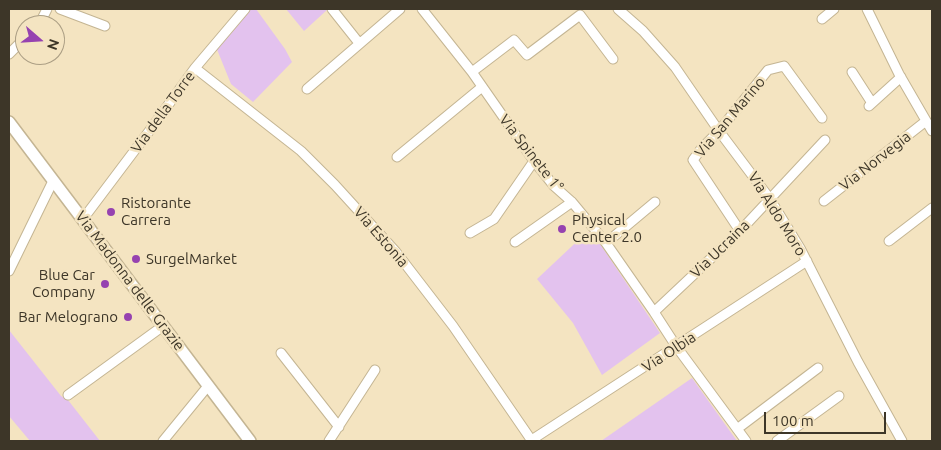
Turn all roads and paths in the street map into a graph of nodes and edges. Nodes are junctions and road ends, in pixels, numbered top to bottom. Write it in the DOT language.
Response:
graph roads {
  1 [pos="60,9"];
  2 [pos="245,9"];
  3 [pos="332,9"];
  4 [pos="400,9"];
  5 [pos="422,9"];
  6 [pos="618,9"];
  7 [pos="834,9"];
  8 [pos="867,9"];
  9 [pos="822,19"];
  10 [pos="105,26"];
  11 [pos="359,43"];
  12 [pos="613,59"];
  13 [pos="195,68"];
  14 [pos="472,72"];
  15 [pos="852,72"];
  16 [pos="900,77"];
  17 [pos="482,87"];
  18 [pos="307,89"];
  19 [pos="822,118"];
  20 [pos="926,121"];
  21 [pos="9,122"];
  22 [pos="932,130"];
  23 [pos="720,131"];
  24 [pos="825,140"];
  25 [pos="396,156"];
  26 [pos="534,161"];
  27 [pos="53,181"];
  28 [pos="770,199"];
  29 [pos="824,201"];
  30 [pos="572,202"];
  31 [pos="656,202"];
  32 [pos="932,208"];
  33 [pos="83,218"];
  34 [pos="740,231"];
  35 [pos="470,233"];
  36 [pos="889,241"];
  37 [pos="515,242"];
  38 [pos="606,243"];
  39 [pos="807,262"];
  40 [pos="9,271"];
  41 [pos="654,312"];
  42 [pos="163,326"];
  43 [pos="676,346"];
  44 [pos="282,353"];
  45 [pos="818,368"];
  46 [pos="375,370"];
  47 [pos="208,386"];
  48 [pos="68,395"];
  49 [pos="839,396"];
  50 [pos="339,427"];
  51 [pos="737,428"];
  52 [pos="163,441"];
  53 [pos="250,441"];
  54 [pos="329,441"];
  55 [pos="531,441"];
  56 [pos="746,441"];
  57 [pos="777,441"];
  58 [pos="902,441"];
  1 -- 10 [label="street"];
  2 -- 13 [label="street, Via della Torre"];
  3 -- 11 [label="street"];
  4 -- 11 [label="street"];
  5 -- 14 [label="street, Via Spinete 1°"];
  6 -- 23 [label="street, Via Aldo Moro"];
  7 -- 9 [label="street"];
  8 -- 16 [label="street"];
  11 -- 18 [label="street"];
  12 -- 14 [label="street"];
  13 -- 33 [label="street, Via della Torre"];
  13 -- 55 [label="street, Via Estonia"];
  14 -- 17 [label="street, Via Spinete 1°"];
  15 -- 16 [label="street"];
  16 -- 20 [label="street"];
  17 -- 25 [label="street"];
  17 -- 26 [label="street, Via Spinete 1°"];
  19 -- 23 [label="street, Via San Marino"];
  20 -- 22 [label="street"];
  20 -- 29 [label="street, Via Norvegia"];
  21 -- 27 [label="street, Via Madonna delle Grazie"];
  23 -- 28 [label="street, Via Aldo Moro"];
  23 -- 34 [label="street, Via San Marino"];
  24 -- 28 [label="street, Via Ucraina"];
  26 -- 30 [label="street, Via Spinete 1°"];
  26 -- 35 [label="street"];
  27 -- 33 [label="street, Via Madonna delle Grazie"];
  27 -- 40 [label="street"];
  28 -- 34 [label="street, Via Ucraina"];
  28 -- 39 [label="street, Via Aldo Moro"];
  30 -- 37 [label="street"];
  30 -- 38 [label="street, Via Spinete 1°"];
  31 -- 38 [label="street"];
  32 -- 36 [label="street"];
  33 -- 42 [label="street, Via Madonna delle Grazie"];
  34 -- 41 [label="street, Via Ucraina"];
  38 -- 41 [label="street, Via Spinete 1°"];
  39 -- 43 [label="street, Via Olbia"];
  39 -- 58 [label="street, Via Aldo Moro"];
  41 -- 43 [label="street, Via Spinete 1°"];
  42 -- 47 [label="street, Via Madonna delle Grazie"];
  42 -- 48 [label="street"];
  43 -- 51 [label="street, Via Spinete 1°"];
  43 -- 55 [label="street, Via Olbia"];
  44 -- 50 [label="street"];
  45 -- 51 [label="street"];
  46 -- 50 [label="street"];
  47 -- 52 [label="street"];
  47 -- 53 [label="street, Via Madonna delle Grazie"];
  49 -- 57 [label="street"];
  50 -- 54 [label="street"];
  51 -- 56 [label="street, Via Spinete 1°"];
}
